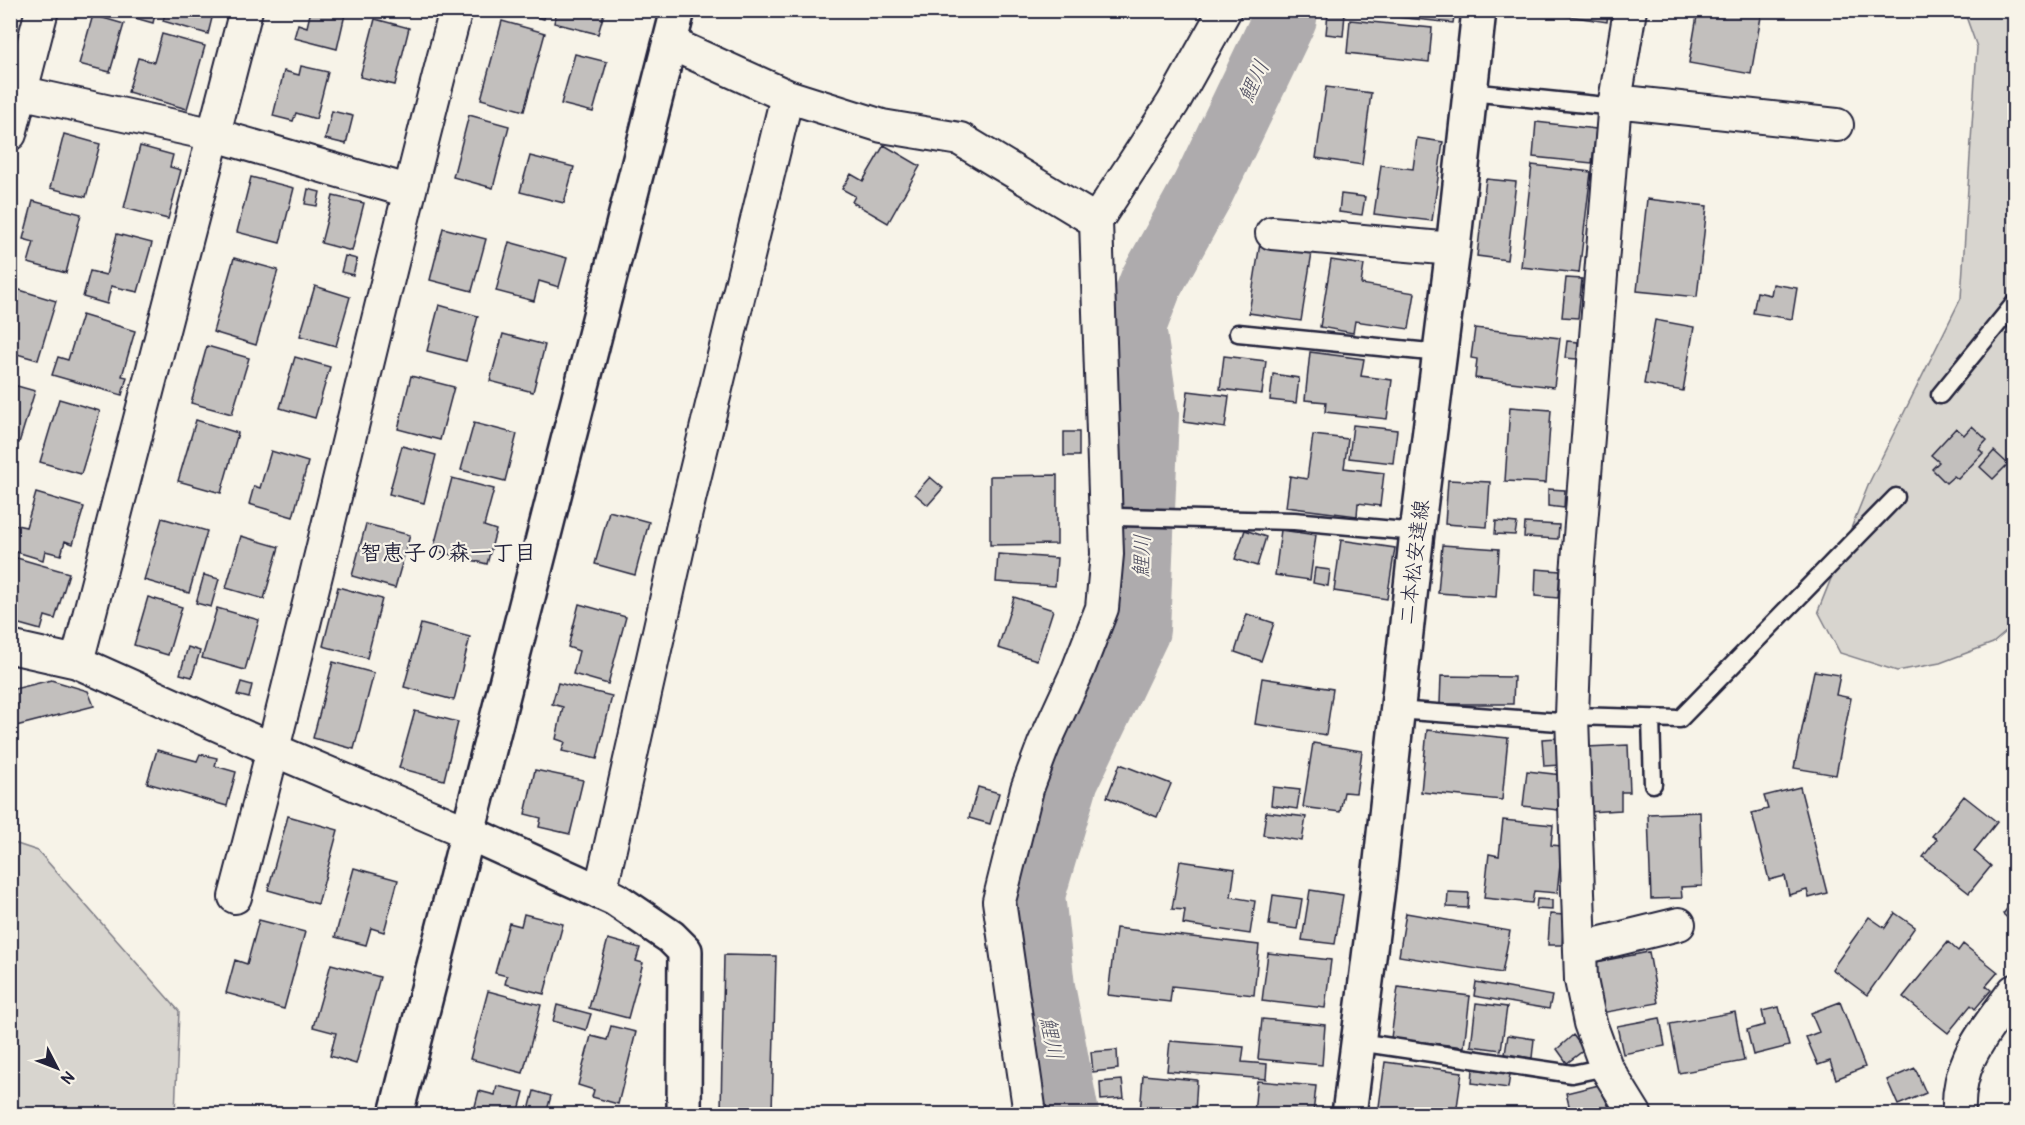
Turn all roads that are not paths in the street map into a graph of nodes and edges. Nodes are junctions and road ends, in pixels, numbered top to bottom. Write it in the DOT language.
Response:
graph roads {
  1 [pos="42,10"];
  2 [pos="246,10"];
  3 [pos="456,10"];
  4 [pos="678,10"];
  5 [pos="1224,10"];
  6 [pos="1479,10"];
  7 [pos="1630,10"];
  8 [pos="670,43"];
  9 [pos="16,91"];
  10 [pos="1470,92"];
  11 [pos="787,96"];
  12 [pos="1615,104"];
  13 [pos="1837,124"];
  14 [pos="10,134"];
  15 [pos="214,135"];
  16 [pos="408,191"];
  17 [pos="1096,220"];
  18 [pos="1272,233"];
  19 [pos="1453,249"];
  20 [pos="2014,304"];
  21 [pos="1238,333"];
  22 [pos="1440,353"];
  23 [pos="1940,395"];
  24 [pos="1896,496"];
  25 [pos="1112,517"];
  26 [pos="1417,532"];
  27 [pos="10,646"];
  28 [pos="77,662"];
  29 [pos="1396,710"];
  30 [pos="1652,718"];
  31 [pos="1573,719"];
  32 [pos="274,750"];
  33 [pos="1653,784"];
  34 [pos="467,832"];
  35 [pos="600,893"];
  36 [pos="235,897"];
  37 [pos="1679,924"];
  38 [pos="1581,948"];
  39 [pos="2014,991"];
  40 [pos="1358,1042"];
  41 [pos="1606,1067"];
  42 [pos="396,1114"];
  43 [pos="684,1114"];
  44 [pos="1030,1114"];
  45 [pos="1349,1114"];
  46 [pos="1635,1114"];
  47 [pos="1959,1114"];
  1 -- 9 [label="street"];
  2 -- 15 [label="street"];
  3 -- 16 [label="street"];
  4 -- 8 [label="street"];
  5 -- 17 [label="street"];
  6 -- 10 [label="street, 二本松安達線"];
  7 -- 12 [label="street"];
  8 -- 11 [label="street"];
  8 -- 34 [label="street"];
  9 -- 14 [label="street"];
  9 -- 15 [label="street"];
  10 -- 12 [label="lane"];
  10 -- 19 [label="street, 二本松安達線"];
  11 -- 17 [label="street"];
  11 -- 35 [label="street"];
  12 -- 13 [label="street"];
  12 -- 31 [label="street"];
  15 -- 16 [label="street"];
  15 -- 28 [label="street"];
  16 -- 32 [label="street"];
  17 -- 25 [label="street"];
  18 -- 19 [label="street"];
  19 -- 22 [label="street, 二本松安達線"];
  20 -- 23 [label="lane"];
  21 -- 22 [label="lane"];
  22 -- 26 [label="street, 二本松安達線"];
  24 -- 30 [label="lane"];
  25 -- 26 [label="lane"];
  25 -- 44 [label="street"];
  26 -- 29 [label="street, 二本松安達線"];
  27 -- 28 [label="street"];
  28 -- 32 [label="street"];
  29 -- 31 [label="lane"];
  29 -- 40 [label="street, 二本松安達線"];
  30 -- 31 [label="lane"];
  30 -- 33 [label="lane"];
  31 -- 38 [label="street"];
  32 -- 34 [label="street"];
  32 -- 36 [label="street"];
  34 -- 35 [label="street"];
  34 -- 42 [label="street"];
  35 -- 43 [label="street"];
  37 -- 38 [label="street"];
  38 -- 41 [label="street"];
  39 -- 47 [label="street"];
  40 -- 41 [label="lane"];
  40 -- 45 [label="street, 二本松安達線"];
  41 -- 46 [label="street"];
}
